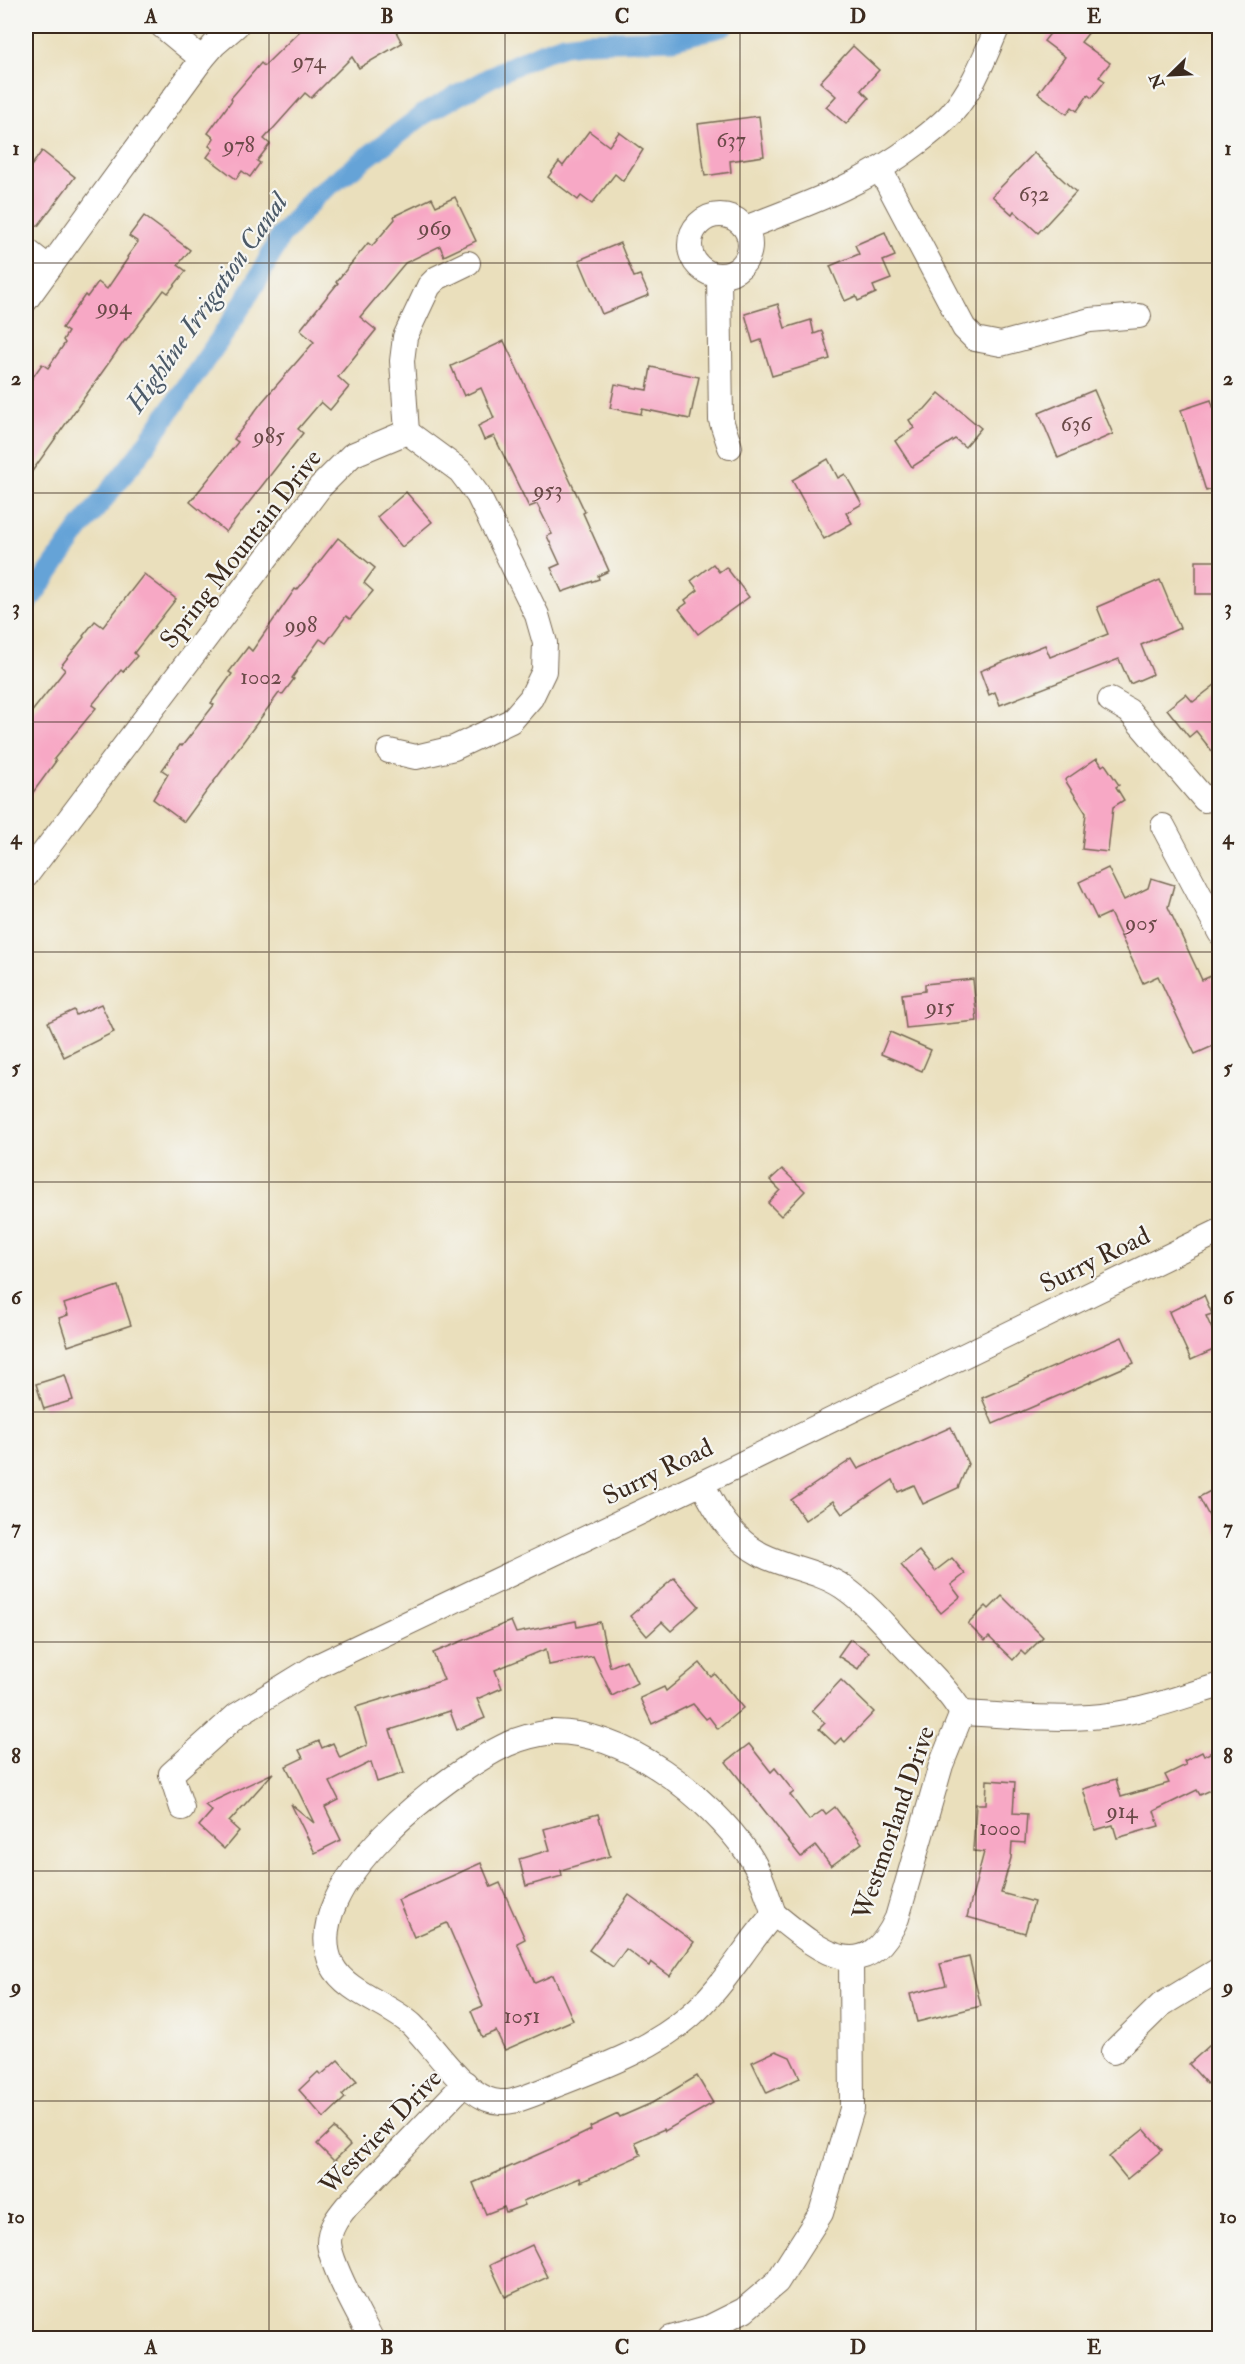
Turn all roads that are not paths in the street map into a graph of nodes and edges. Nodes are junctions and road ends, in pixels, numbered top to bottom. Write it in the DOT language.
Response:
graph roads {
  1 [pos="162,26"];
  2 [pos="236,26"];
  3 [pos="998,26"];
  4 [pos="202,59"];
  5 [pos="880,169"];
  6 [pos="745,228"];
  7 [pos="26,250"];
  8 [pos="468,263"];
  9 [pos="49,268"];
  10 [pos="719,276"];
  11 [pos="26,300"];
  12 [pos="1139,316"];
  13 [pos="407,432"];
  14 [pos="730,447"];
  15 [pos="1110,700"];
  16 [pos="389,751"];
  17 [pos="1220,793"];
  18 [pos="1163,826"];
  19 [pos="26,876"];
  20 [pos="1220,933"];
  21 [pos="1220,1231"];
  22 [pos="702,1483"];
  23 [pos="1220,1685"];
  24 [pos="962,1713"];
  25 [pos="182,1808"];
  26 [pos="774,1914"];
  27 [pos="851,1958"];
  28 [pos="1220,1969"];
  29 [pos="1113,2052"];
  30 [pos="465,2083"];
  31 [pos="371,2338"];
  32 [pos="671,2338"];
  1 -- 4 [label="street"];
  2 -- 4 [label="street"];
  3 -- 5 [label="street"];
  4 -- 9 [label="street"];
  5 -- 6 [label="street"];
  5 -- 12 [label="street"];
  6 -- 10 [label="street"];
  6 -- 10 [label="street"];
  7 -- 9 [label="street"];
  8 -- 13 [label="street"];
  9 -- 11 [label="street"];
  10 -- 14 [label="street"];
  13 -- 16 [label="street"];
  13 -- 19 [label="street, Spring Mountain Drive"];
  15 -- 17 [label="street"];
  18 -- 20 [label="street"];
  21 -- 22 [label="street, Surry Road"];
  22 -- 24 [label="street"];
  22 -- 25 [label="street, Surry Road"];
  23 -- 24 [label="street, Westmorland Drive"];
  24 -- 27 [label="street, Westmorland Drive"];
  26 -- 27 [label="street"];
  26 -- 30 [label="street, Westview Drive"];
  26 -- 30 [label="street"];
  27 -- 32 [label="street"];
  28 -- 29 [label="street"];
  30 -- 31 [label="street, Westview Drive"];
}
